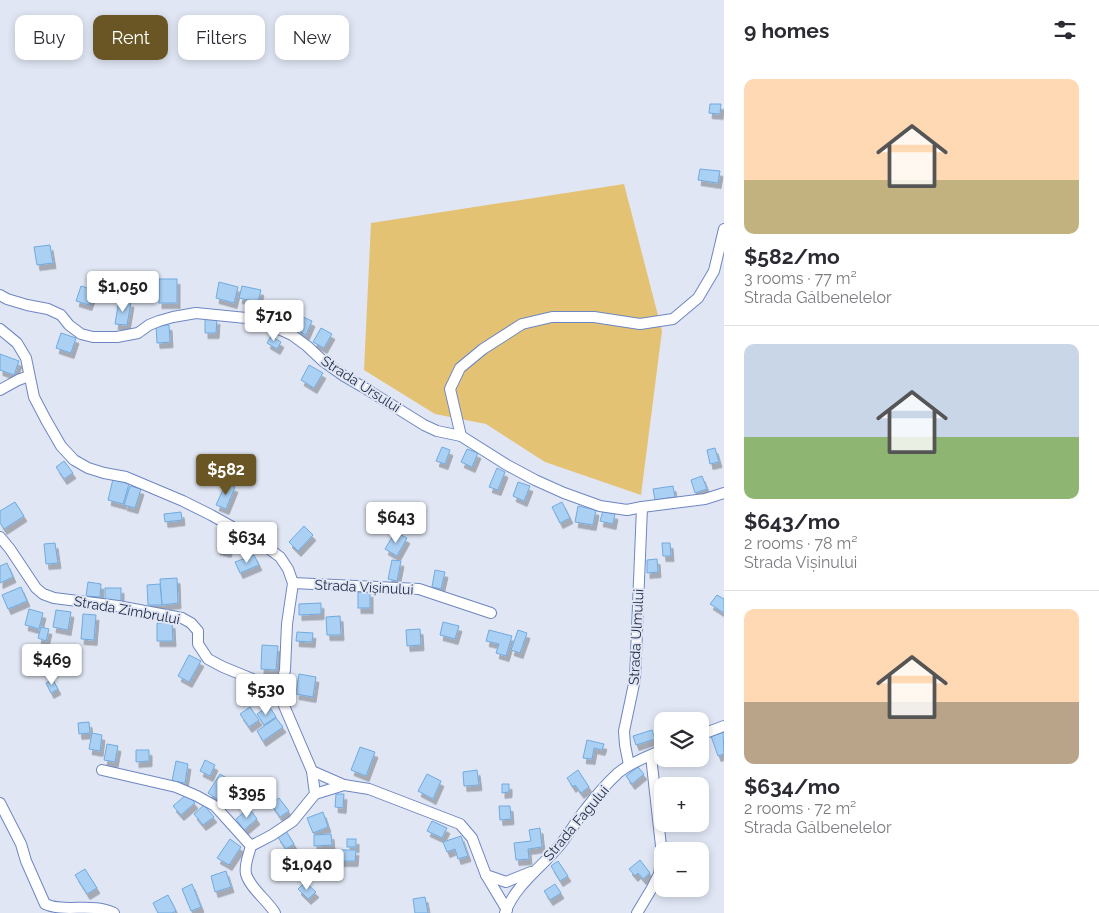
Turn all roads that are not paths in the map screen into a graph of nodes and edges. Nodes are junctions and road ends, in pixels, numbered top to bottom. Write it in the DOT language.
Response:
graph roads {
  1 [pos="724,229"];
  2 [pos="0,295"];
  3 [pos="0,329"];
  4 [pos="30,376"];
  5 [pos="0,390"];
  6 [pos="461,436"];
  7 [pos="724,494"];
  8 [pos="642,507"];
  9 [pos="0,537"];
  10 [pos="294,583"];
  11 [pos="492,613"];
  12 [pos="279,694"];
  13 [pos="724,726"];
  14 [pos="709,732"];
  15 [pos="654,754"];
  16 [pos="651,756"];
  17 [pos="630,765"];
  18 [pos="102,770"];
  19 [pos="312,771"];
  20 [pos="344,785"];
  21 [pos="315,794"];
  22 [pos="0,803"];
  23 [pos="251,846"];
  24 [pos="534,871"];
  25 [pos="486,875"];
  26 [pos="506,911"];
  27 [pos="114,913"];
  28 [pos="276,913"];
  29 [pos="637,913"];
  1 -- 6 [label="street"];
  2 -- 6 [label="street, Strada Ursului"];
  3 -- 4 [label="street"];
  4 -- 5 [label="street"];
  4 -- 10 [label="street"];
  6 -- 8 [label="street, Strada Ursului"];
  7 -- 8 [label="street, Strada Ursului"];
  8 -- 17 [label="street, Strada Ulmului"];
  9 -- 12 [label="street, Strada Zimbrului"];
  10 -- 11 [label="street, Strada Vișinului"];
  10 -- 12 [label="street"];
  12 -- 19 [label="street"];
  13 -- 14 [label="street"];
  15 -- 16 [label="street, Strada Fagului"];
  16 -- 17 [label="street, Strada Fagului"];
  16 -- 29 [label="street"];
  17 -- 24 [label="street, Strada Fagului"];
  18 -- 23 [label="street"];
  19 -- 20 [label="street"];
  19 -- 21 [label="street"];
  20 -- 21 [label="street"];
  20 -- 25 [label="street"];
  21 -- 23 [label="street"];
  22 -- 27 [label="street"];
  23 -- 28 [label="street"];
  24 -- 25 [label="street"];
  24 -- 26 [label="street, Strada Fagului"];
  25 -- 26 [label="street"];
}
